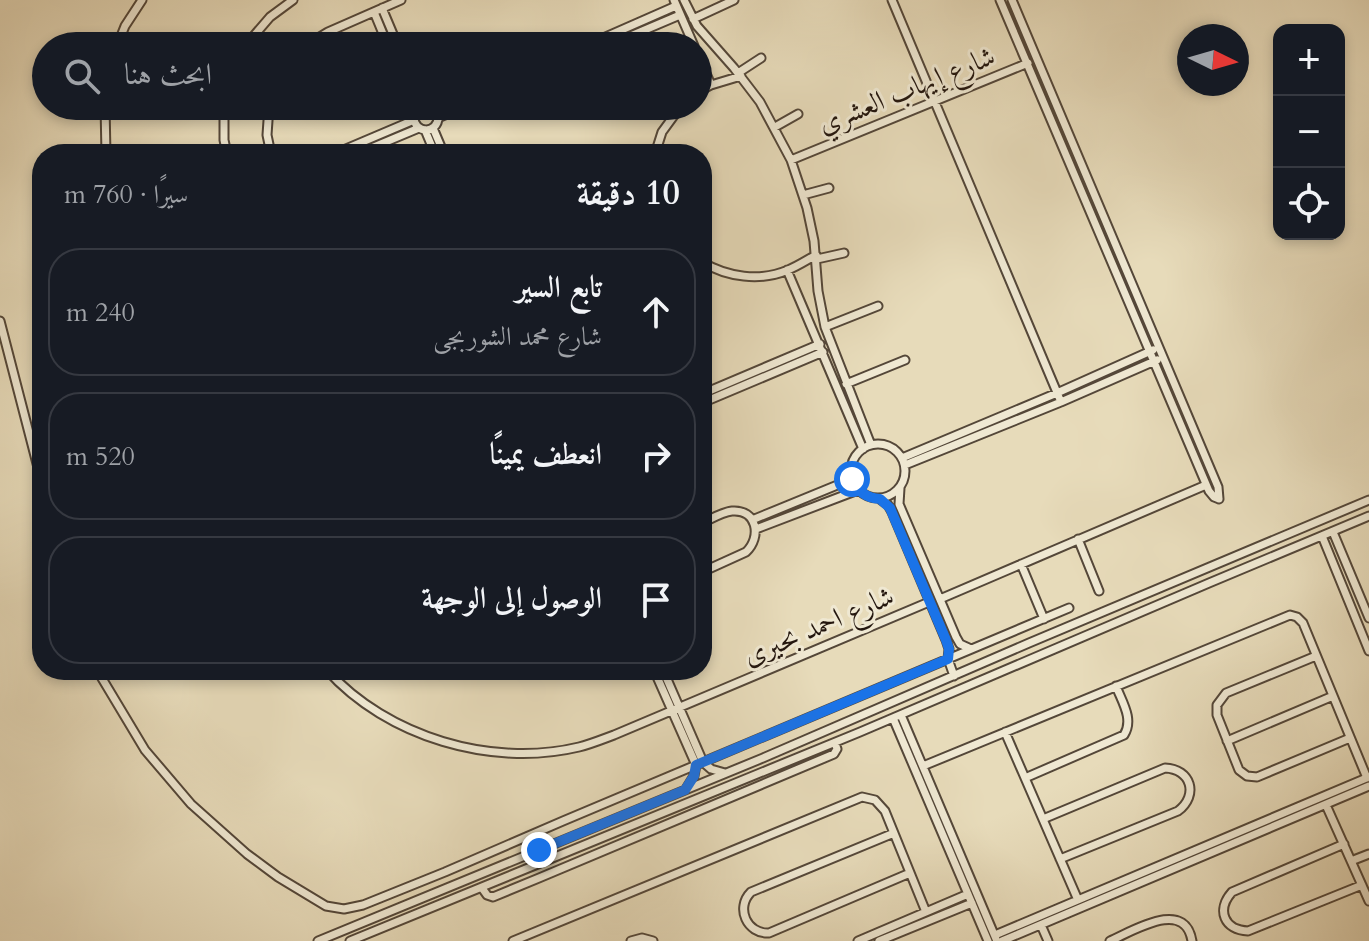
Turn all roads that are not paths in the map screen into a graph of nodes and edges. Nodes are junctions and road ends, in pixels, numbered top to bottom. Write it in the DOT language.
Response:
graph roads {
  1 [pos="142,0"];
  2 [pos="293,0"];
  3 [pos="401,0"];
  4 [pos="684,0"];
  5 [pos="734,0"];
  6 [pos="892,0"];
  7 [pos="1000,0"];
  8 [pos="1012,0"];
  9 [pos="675,3"];
  10 [pos="378,10"];
  11 [pos="680,15"];
  12 [pos="693,19"];
  13 [pos="123,32"];
  14 [pos="257,32"];
  15 [pos="328,32"];
  16 [pos="384,32"];
  17 [pos="390,32"];
  18 [pos="614,32"];
  19 [pos="640,32"];
  20 [pos="688,32"];
  21 [pos="702,32"];
  22 [pos="712,43"];
  23 [pos="761,58"];
  24 [pos="1037,59"];
  25 [pos="1027,63"];
  26 [pos="739,74"];
  27 [pos="712,85"];
  28 [pos="935,102"];
  29 [pos="798,114"];
  30 [pos="105,120"];
  31 [pos="224,120"];
  32 [pos="268,120"];
  33 [pos="671,120"];
  34 [pos="420,121"];
  35 [pos="775,127"];
  36 [pos="106,144"];
  37 [pos="225,144"];
  38 [pos="269,144"];
  39 [pos="360,144"];
  40 [pos="376,144"];
  41 [pos="430,144"];
  42 [pos="437,144"];
  43 [pos="658,144"];
  44 [pos="791,160"];
  45 [pos="829,188"];
  46 [pos="803,195"];
  47 [pos="844,253"];
  48 [pos="816,257"];
  49 [pos="712,267"];
  50 [pos="787,270"];
  51 [pos="878,306"];
  52 [pos="0,321"];
  53 [pos="825,327"];
  54 [pos="1159,347"];
  55 [pos="822,348"];
  56 [pos="1150,351"];
  57 [pos="1163,357"];
  58 [pos="905,360"];
  59 [pos="1154,361"];
  60 [pos="846,384"];
  61 [pos="712,390"];
  62 [pos="1057,393"];
  63 [pos="712,398"];
  64 [pos="1061,402"];
  65 [pos="32,444"];
  66 [pos="867,447"];
  67 [pos="903,461"];
  68 [pos="852,479"];
  69 [pos="1206,485"];
  70 [pos="900,488"];
  71 [pos="858,490"];
  72 [pos="880,499"];
  73 [pos="1369,500"];
  74 [pos="1369,516"];
  75 [pos="712,519"];
  76 [pos="752,520"];
  77 [pos="756,529"];
  78 [pos="1333,532"];
  79 [pos="1322,536"];
  80 [pos="1078,539"];
  81 [pos="1021,564"];
  82 [pos="712,567"];
  83 [pos="1203,569"];
  84 [pos="1209,583"];
  85 [pos="1099,591"];
  86 [pos="940,599"];
  87 [pos="929,602"];
  88 [pos="1069,608"];
  89 [pos="1369,618"];
  90 [pos="1044,619"];
  91 [pos="971,649"];
  92 [pos="1369,651"];
  93 [pos="1003,654"];
  94 [pos="1316,656"];
  95 [pos="948,659"];
  96 [pos="1009,668"];
  97 [pos="954,676"];
  98 [pos="103,680"];
  99 [pos="337,680"];
  100 [pos="660,680"];
  101 [pos="666,680"];
  102 [pos="1116,686"];
  103 [pos="1333,696"];
  104 [pos="676,709"];
  105 [pos="897,716"];
  106 [pos="1005,732"];
  107 [pos="1350,738"];
  108 [pos="1227,741"];
  109 [pos="835,743"];
  110 [pos="763,758"];
  111 [pos="699,763"];
  112 [pos="923,766"];
  113 [pos="768,770"];
  114 [pos="725,773"];
  115 [pos="1025,778"];
  116 [pos="1368,781"];
  117 [pos="685,790"];
  118 [pos="1326,805"];
  119 [pos="1043,819"];
  120 [pos="1258,829"];
  121 [pos="894,833"];
  122 [pos="1344,844"];
  123 [pos="539,850"];
  124 [pos="1369,854"];
  125 [pos="1060,859"];
  126 [pos="1351,861"];
  127 [pos="545,863"];
  128 [pos="910,873"];
  129 [pos="1153,873"];
  130 [pos="1362,885"];
  131 [pos="482,888"];
  132 [pos="968,894"];
  133 [pos="1078,900"];
  134 [pos="1369,901"];
  135 [pos="972,903"];
  136 [pos="408,904"];
  137 [pos="926,912"];
  138 [pos="413,916"];
  139 [pos="1041,925"];
  140 [pos="996,940"];
  141 [pos="318,941"];
  142 [pos="350,941"];
  143 [pos="513,941"];
  144 [pos="631,941"];
  145 [pos="653,941"];
  146 [pos="858,941"];
  147 [pos="879,941"];
  148 [pos="1048,941"];
  149 [pos="1110,941"];
  150 [pos="1192,941"];
  1 -- 13 [label="street"];
  2 -- 14 [label="street"];
  3 -- 10 [label="street"];
  4 -- 12 [label="street"];
  5 -- 12 [label="street"];
  6 -- 28 [label="street"];
  7 -- 25 [label="street"];
  8 -- 24 [label="street"];
  9 -- 11 [label="street"];
  9 -- 18 [label="street"];
  10 -- 15 [label="street"];
  10 -- 16 [label="street"];
  10 -- 17 [label="street"];
  11 -- 19 [label="street"];
  11 -- 20 [label="street"];
  12 -- 21 [label="street"];
  22 -- 26 [label="street"];
  23 -- 26 [label="street"];
  24 -- 25 [label="street, شارع إيهاب العشري"];
  24 -- 54 [label="street"];
  25 -- 28 [label="street, شارع إيهاب العشري"];
  25 -- 56 [label="street"];
  26 -- 27 [label="street"];
  26 -- 35 [label="street"];
  28 -- 44 [label="street, شارع إيهاب العشري"];
  28 -- 62 [label="street"];
  29 -- 35 [label="street"];
  30 -- 36 [label="street"];
  31 -- 37 [label="street"];
  32 -- 38 [label="street"];
  33 -- 43 [label="street"];
  34 -- 39 [label="street"];
  34 -- 40 [label="street"];
  34 -- 41 [label="street"];
  34 -- 42 [label="street"];
  35 -- 44 [label="street"];
  44 -- 46 [label="street"];
  45 -- 46 [label="street"];
  46 -- 48 [label="street"];
  47 -- 48 [label="street"];
  48 -- 50 [label="street"];
  48 -- 53 [label="street"];
  49 -- 50 [label="street"];
  50 -- 55 [label="street"];
  51 -- 53 [label="street"];
  52 -- 65 [label="street"];
  53 -- 60 [label="street"];
  54 -- 56 [label="street"];
  54 -- 57 [label="street"];
  55 -- 61 [label="street"];
  55 -- 63 [label="street"];
  55 -- 66 [label="street"];
  56 -- 59 [label="street"];
  56 -- 62 [label="street"];
  57 -- 59 [label="street"];
  57 -- 69 [label="street"];
  58 -- 60 [label="street"];
  59 -- 64 [label="street"];
  59 -- 69 [label="street"];
  60 -- 66 [label="street"];
  62 -- 64 [label="street"];
  62 -- 67 [label="street"];
  64 -- 67 [label="street"];
  66 -- 67 [label="street"];
  66 -- 68 [label="street"];
  67 -- 70 [label="street"];
  68 -- 71 [label="street"];
  68 -- 76 [label="street"];
  69 -- 80 [label="street"];
  70 -- 72 [label="street"];
  70 -- 86 [label="street"];
  71 -- 72 [label="street"];
  71 -- 77 [label="street"];
  72 -- 87 [label="street"];
  73 -- 83 [label="street"];
  74 -- 78 [label="street"];
  75 -- 76 [label="street"];
  76 -- 77 [label="street"];
  77 -- 82 [label="street"];
  78 -- 79 [label="street"];
  78 -- 89 [label="street"];
  79 -- 84 [label="street"];
  79 -- 92 [label="street"];
  80 -- 81 [label="street"];
  80 -- 85 [label="street"];
  81 -- 86 [label="street"];
  81 -- 90 [label="street"];
  83 -- 84 [label="street"];
  83 -- 93 [label="street"];
  84 -- 96 [label="street"];
  86 -- 91 [label="street"];
  87 -- 95 [label="street"];
  87 -- 104 [label="street, شارع احمد بحيرى"];
  88 -- 90 [label="street"];
  90 -- 91 [label="street"];
  91 -- 95 [label="street"];
  93 -- 96 [label="street"];
  93 -- 97 [label="street"];
  94 -- 102 [label="street"];
  94 -- 103 [label="street"];
  94 -- 108 [label="street"];
  95 -- 97 [label="street"];
  95 -- 111 [label="street"];
  96 -- 105 [label="street"];
  97 -- 110 [label="street"];
  98 -- 111 [label="street"];
  99 -- 104 [label="street, شارع احمد بحيرى"];
  100 -- 104 [label="street"];
  101 -- 104 [label="street"];
  102 -- 106 [label="street"];
  102 -- 115 [label="street"];
  103 -- 107 [label="street"];
  103 -- 108 [label="street"];
  104 -- 111 [label="street"];
  105 -- 109 [label="street"];
  105 -- 112 [label="street"];
  105 -- 132 [label="street"];
  106 -- 112 [label="street"];
  106 -- 115 [label="street"];
  107 -- 108 [label="street"];
  107 -- 116 [label="street"];
  109 -- 113 [label="street"];
  109 -- 131 [label="street"];
  110 -- 113 [label="street"];
  110 -- 114 [label="street"];
  111 -- 114 [label="street"];
  111 -- 117 [label="street"];
  112 -- 140 [label="street"];
  113 -- 127 [label="street"];
  114 -- 117 [label="street"];
  115 -- 119 [label="street"];
  116 -- 118 [label="street"];
  116 -- 120 [label="street"];
  117 -- 123 [label="street"];
  118 -- 120 [label="street"];
  118 -- 122 [label="street"];
  119 -- 125 [label="street"];
  119 -- 125 [label="street"];
  120 -- 129 [label="street"];
  121 -- 128 [label="street"];
  121 -- 128 [label="street"];
  121 -- 143 [label="street"];
  122 -- 126 [label="street"];
  122 -- 130 [label="street"];
  123 -- 127 [label="street"];
  123 -- 136 [label="street"];
  124 -- 126 [label="street"];
  125 -- 133 [label="street"];
  126 -- 130 [label="street"];
  127 -- 131 [label="street"];
  128 -- 137 [label="street"];
  129 -- 133 [label="street"];
  129 -- 139 [label="street"];
  130 -- 134 [label="street"];
  131 -- 138 [label="street"];
  132 -- 135 [label="street"];
  132 -- 137 [label="street"];
  133 -- 140 [label="street"];
  135 -- 140 [label="street"];
  135 -- 147 [label="street"];
  136 -- 138 [label="street"];
  136 -- 141 [label="street"];
  137 -- 146 [label="street"];
  138 -- 142 [label="street"];
  139 -- 140 [label="street"];
  139 -- 148 [label="street"];
  144 -- 145 [label="street"];
  149 -- 150 [label="street"];
}
